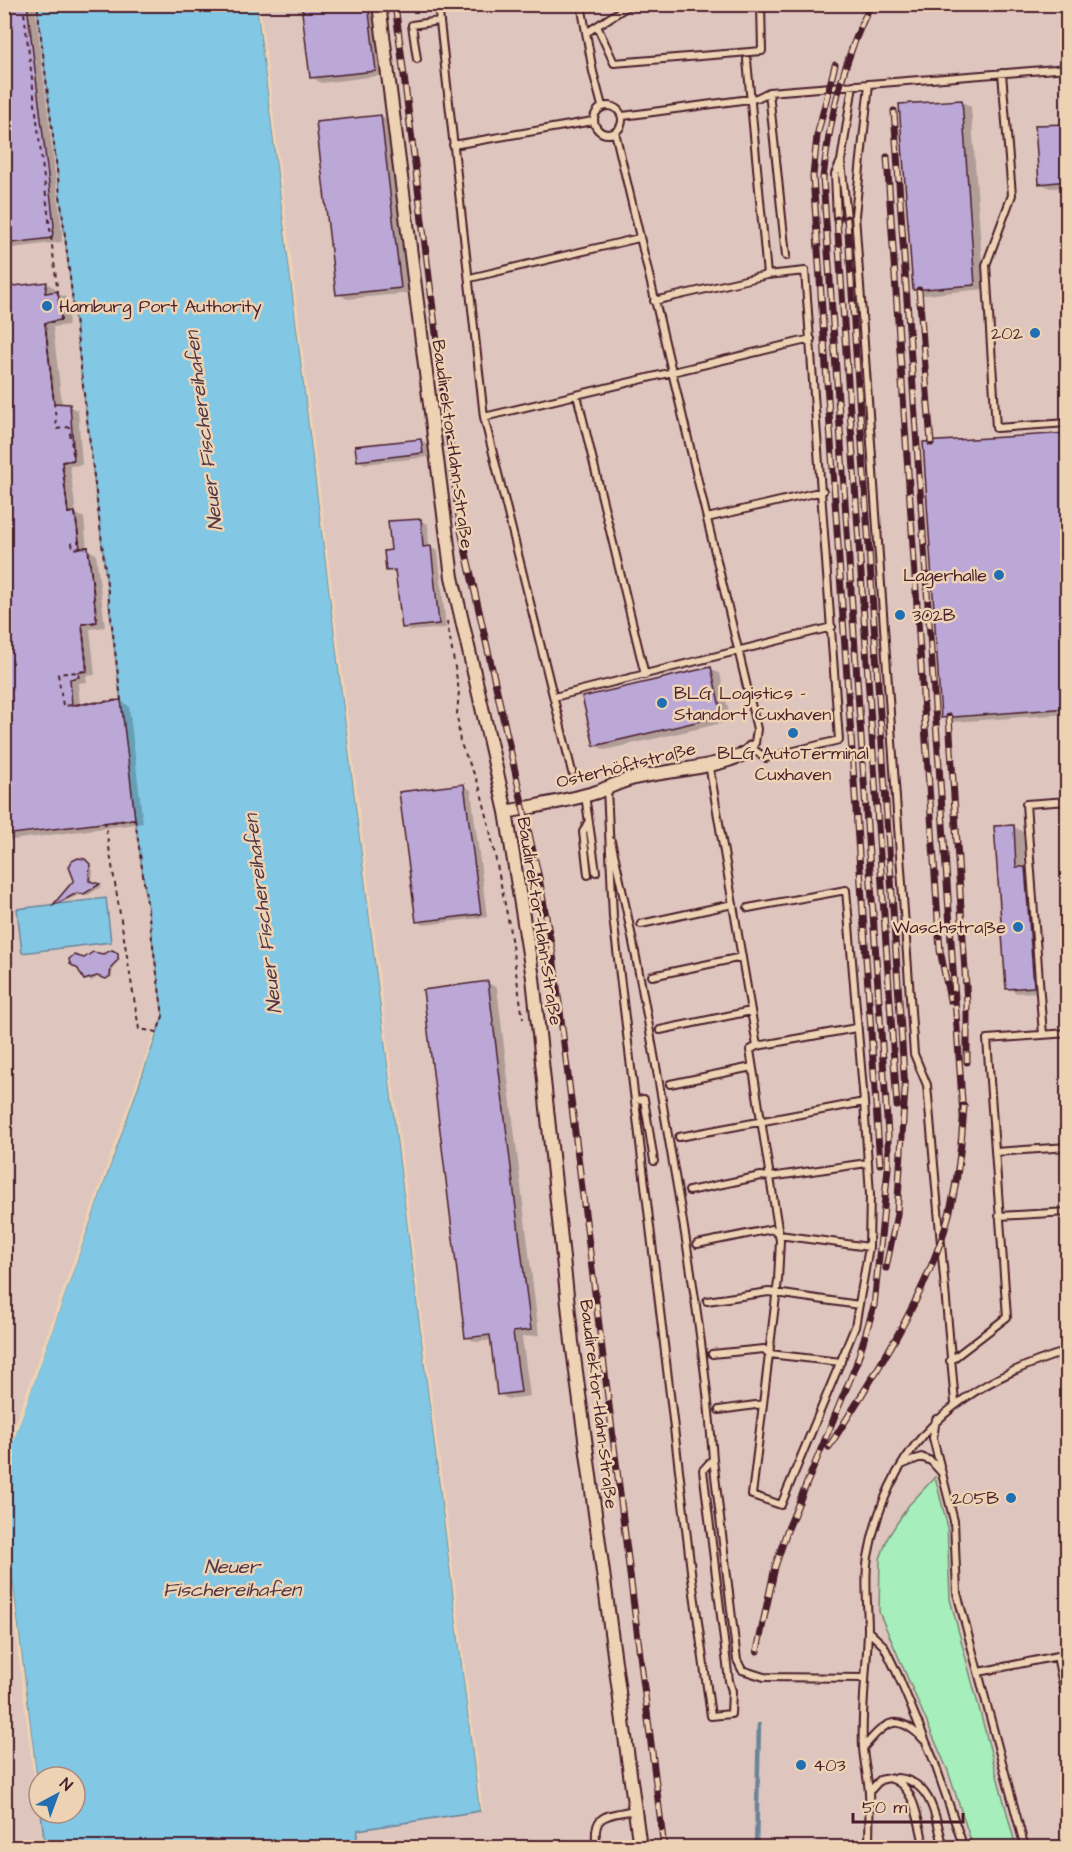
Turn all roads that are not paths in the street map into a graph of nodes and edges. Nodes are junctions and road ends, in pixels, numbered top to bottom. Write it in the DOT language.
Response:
graph roads {
  1 [pos="379,4"];
  2 [pos="438,4"];
  3 [pos="581,4"];
  4 [pos="631,4"];
  5 [pos="761,4"];
  6 [pos="439,21"];
  7 [pos="597,26"];
  8 [pos="586,33"];
  9 [pos="417,58"];
  10 [pos="747,60"];
  11 [pos="1068,69"];
  12 [pos="1002,73"];
  13 [pos="869,84"];
  14 [pos="853,85"];
  15 [pos="769,92"];
  16 [pos="750,99"];
  17 [pos="602,106"];
  18 [pos="623,116"];
  19 [pos="593,121"];
  20 [pos="615,132"];
  21 [pos="453,145"];
  22 [pos="841,161"];
  23 [pos="847,218"];
  24 [pos="837,219"];
  25 [pos="639,238"];
  26 [pos="786,256"];
  27 [pos="767,275"];
  28 [pos="470,278"];
  29 [pos="654,301"];
  30 [pos="811,339"];
  31 [pos="672,372"];
  32 [pos="577,395"];
  33 [pos="484,417"];
  34 [pos="1068,423"];
  35 [pos="823,491"];
  36 [pos="707,518"];
  37 [pos="832,627"];
  38 [pos="739,651"];
  39 [pos="645,675"];
  40 [pos="554,697"];
  41 [pos="751,748"];
  42 [pos="708,764"];
  43 [pos="572,772"];
  44 [pos="607,788"];
  45 [pos="585,795"];
  46 [pos="1068,801"];
  47 [pos="506,812"];
  48 [pos="587,824"];
  49 [pos="611,841"];
  50 [pos="596,872"];
  51 [pos="588,874"];
  52 [pos="733,904"];
  53 [pos="748,908"];
  54 [pos="641,924"];
  55 [pos="742,957"];
  56 [pos="652,976"];
  57 [pos="751,1011"];
  58 [pos="856,1028"];
  59 [pos="660,1030"];
  60 [pos="1068,1033"];
  61 [pos="1043,1035"];
  62 [pos="757,1046"];
  63 [pos="752,1067"];
  64 [pos="670,1084"];
  65 [pos="635,1100"];
  66 [pos="864,1102"];
  67 [pos="761,1120"];
  68 [pos="679,1137"];
  69 [pos="1068,1147"];
  70 [pos="995,1152"];
  71 [pos="654,1161"];
  72 [pos="867,1163"];
  73 [pos="770,1177"];
  74 [pos="689,1191"];
  75 [pos="1068,1212"];
  76 [pos="999,1216"];
  77 [pos="779,1235"];
  78 [pos="697,1244"];
  79 [pos="868,1247"];
  80 [pos="776,1295"];
  81 [pos="707,1301"];
  82 [pos="859,1305"];
  83 [pos="1068,1351"];
  84 [pos="712,1354"];
  85 [pos="769,1354"];
  86 [pos="841,1362"];
  87 [pos="950,1362"];
  88 [pos="955,1403"];
  89 [pos="763,1404"];
  90 [pos="719,1410"];
  91 [pos="936,1419"];
  92 [pos="713,1459"];
  93 [pos="901,1466"];
  94 [pos="941,1472"];
  95 [pos="868,1631"];
  96 [pos="1068,1654"];
  97 [pos="1057,1656"];
  98 [pos="979,1672"];
  99 [pos="864,1678"];
  100 [pos="1068,1709"];
  101 [pos="928,1744"];
  102 [pos="863,1748"];
  103 [pos="889,1778"];
  104 [pos="869,1792"];
  105 [pos="635,1810"];
  106 [pos="597,1848"];
  107 [pos="640,1848"];
  108 [pos="869,1848"];
  109 [pos="925,1848"];
  110 [pos="944,1848"];
  111 [pos="964,1848"];
  112 [pos="1025,1848"];
  1 -- 47 [label="street, Baudirektor-Hahn-Straße"];
  2 -- 6 [label="lane"];
  3 -- 8 [label="lane"];
  4 -- 7 [label="lane"];
  5 -- 7 [label="lane"];
  6 -- 9 [label="lane"];
  6 -- 21 [label="lane"];
  7 -- 8 [label="lane"];
  8 -- 17 [label="lane"];
  10 -- 16 [label="lane"];
  11 -- 12 [label="lane"];
  12 -- 13 [label="lane"];
  12 -- 34 [label="lane"];
  13 -- 14 [label="lane"];
  13 -- 87 [label="lane"];
  14 -- 15 [label="lane"];
  14 -- 22 [label="lane"];
  15 -- 16 [label="lane"];
  15 -- 26 [label="lane"];
  16 -- 18 [label="lane"];
  16 -- 27 [label="lane"];
  17 -- 18 [label="lane"];
  17 -- 19 [label="lane"];
  18 -- 20 [label="lane"];
  19 -- 20 [label="lane"];
  19 -- 21 [label="lane"];
  20 -- 25 [label="lane"];
  21 -- 28 [label="lane"];
  22 -- 23 [label="lane"];
  22 -- 24 [label="lane"];
  25 -- 28 [label="lane"];
  25 -- 29 [label="lane"];
  27 -- 29 [label="lane"];
  27 -- 30 [label="lane"];
  28 -- 33 [label="lane"];
  29 -- 31 [label="lane"];
  30 -- 31 [label="lane"];
  30 -- 35 [label="lane"];
  31 -- 32 [label="lane"];
  31 -- 36 [label="lane"];
  32 -- 33 [label="lane"];
  32 -- 39 [label="lane"];
  33 -- 40 [label="lane"];
  35 -- 36 [label="lane"];
  35 -- 37 [label="lane"];
  36 -- 38 [label="lane"];
  37 -- 38 [label="lane"];
  37 -- 41 [label="lane"];
  38 -- 39 [label="lane"];
  38 -- 41 [label="lane"];
  39 -- 40 [label="lane"];
  40 -- 43 [label="lane"];
  41 -- 42 [label="street, Osterhöftstraße"];
  42 -- 44 [label="street, Osterhöftstraße"];
  42 -- 52 [label="lane"];
  44 -- 45 [label="street, Osterhöftstraße"];
  44 -- 49 [label="lane"];
  45 -- 47 [label="street, Osterhöftstraße"];
  45 -- 48 [label="lane"];
  46 -- 61 [label="lane"];
  47 -- 105 [label="street, Baudirektor-Hahn-Straße"];
  48 -- 50 [label="lane"];
  48 -- 51 [label="lane"];
  49 -- 65 [label="lane"];
  49 -- 92 [label="lane"];
  52 -- 54 [label="lane"];
  52 -- 55 [label="lane"];
  53 -- 58 [label="lane"];
  55 -- 56 [label="lane"];
  55 -- 57 [label="lane"];
  57 -- 59 [label="lane"];
  57 -- 62 [label="lane"];
  58 -- 62 [label="lane"];
  58 -- 66 [label="lane"];
  60 -- 61 [label="lane"];
  61 -- 70 [label="lane"];
  62 -- 63 [label="lane"];
  63 -- 64 [label="lane"];
  63 -- 67 [label="lane"];
  65 -- 71 [label="lane"];
  65 -- 92 [label="lane"];
  66 -- 67 [label="lane"];
  66 -- 72 [label="lane"];
  67 -- 68 [label="lane"];
  67 -- 73 [label="lane"];
  69 -- 70 [label="lane"];
  70 -- 76 [label="lane"];
  72 -- 73 [label="lane"];
  72 -- 79 [label="lane"];
  73 -- 74 [label="lane"];
  73 -- 77 [label="lane"];
  75 -- 76 [label="lane"];
  76 -- 87 [label="lane"];
  77 -- 78 [label="lane"];
  77 -- 79 [label="lane"];
  77 -- 80 [label="lane"];
  79 -- 82 [label="lane"];
  80 -- 81 [label="lane"];
  80 -- 82 [label="lane"];
  80 -- 85 [label="lane"];
  82 -- 86 [label="lane"];
  83 -- 88 [label="lane"];
  84 -- 85 [label="lane"];
  85 -- 86 [label="lane"];
  85 -- 89 [label="lane"];
  86 -- 89 [label="lane"];
  87 -- 88 [label="lane"];
  88 -- 91 [label="lane"];
  89 -- 90 [label="lane"];
  91 -- 93 [label="lane"];
  91 -- 94 [label="lane"];
  92 -- 99 [label="lane"];
  93 -- 94 [label="lane"];
  93 -- 95 [label="lane"];
  94 -- 98 [label="lane"];
  95 -- 99 [label="lane"];
  95 -- 101 [label="lane"];
  96 -- 97 [label="lane"];
  97 -- 98 [label="lane"];
  97 -- 100 [label="lane"];
  98 -- 112 [label="lane"];
  99 -- 102 [label="lane"];
  101 -- 102 [label="lane"];
  101 -- 111 [label="lane"];
  102 -- 104 [label="lane"];
  103 -- 104 [label="lane"];
  103 -- 109 [label="lane"];
  103 -- 110 [label="lane"];
  104 -- 108 [label="lane"];
  105 -- 106 [label="lane"];
  105 -- 107 [label="street, Baudirektor-Hahn-Straße"];
}
